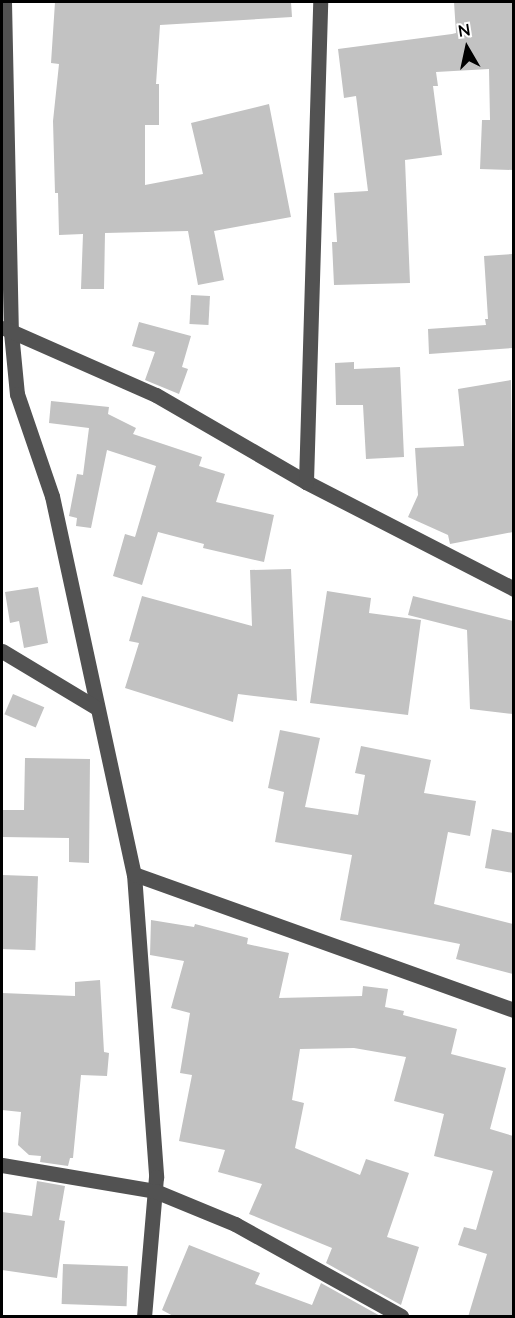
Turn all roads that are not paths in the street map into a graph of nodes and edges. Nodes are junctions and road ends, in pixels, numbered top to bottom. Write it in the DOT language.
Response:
graph roads {
  1 [pos="4,2"];
  2 [pos="320,2"];
  3 [pos="6,329"];
  4 [pos="306,482"];
  5 [pos="513,589"];
  6 [pos="2,651"];
  7 [pos="97,708"];
  8 [pos="134,874"];
  9 [pos="513,1010"];
  10 [pos="2,1165"];
  11 [pos="155,1191"];
  12 [pos="144,1317"];
  13 [pos="401,1317"];
  1 -- 3 [label="street"];
  2 -- 4 [label="street"];
  3 -- 4 [label="street"];
  3 -- 7 [label="street"];
  4 -- 5 [label="street"];
  6 -- 7 [label="street"];
  7 -- 8 [label="street"];
  8 -- 9 [label="street"];
  8 -- 11 [label="street"];
  10 -- 11 [label="street"];
  11 -- 12 [label="street"];
  11 -- 13 [label="street"];
}
